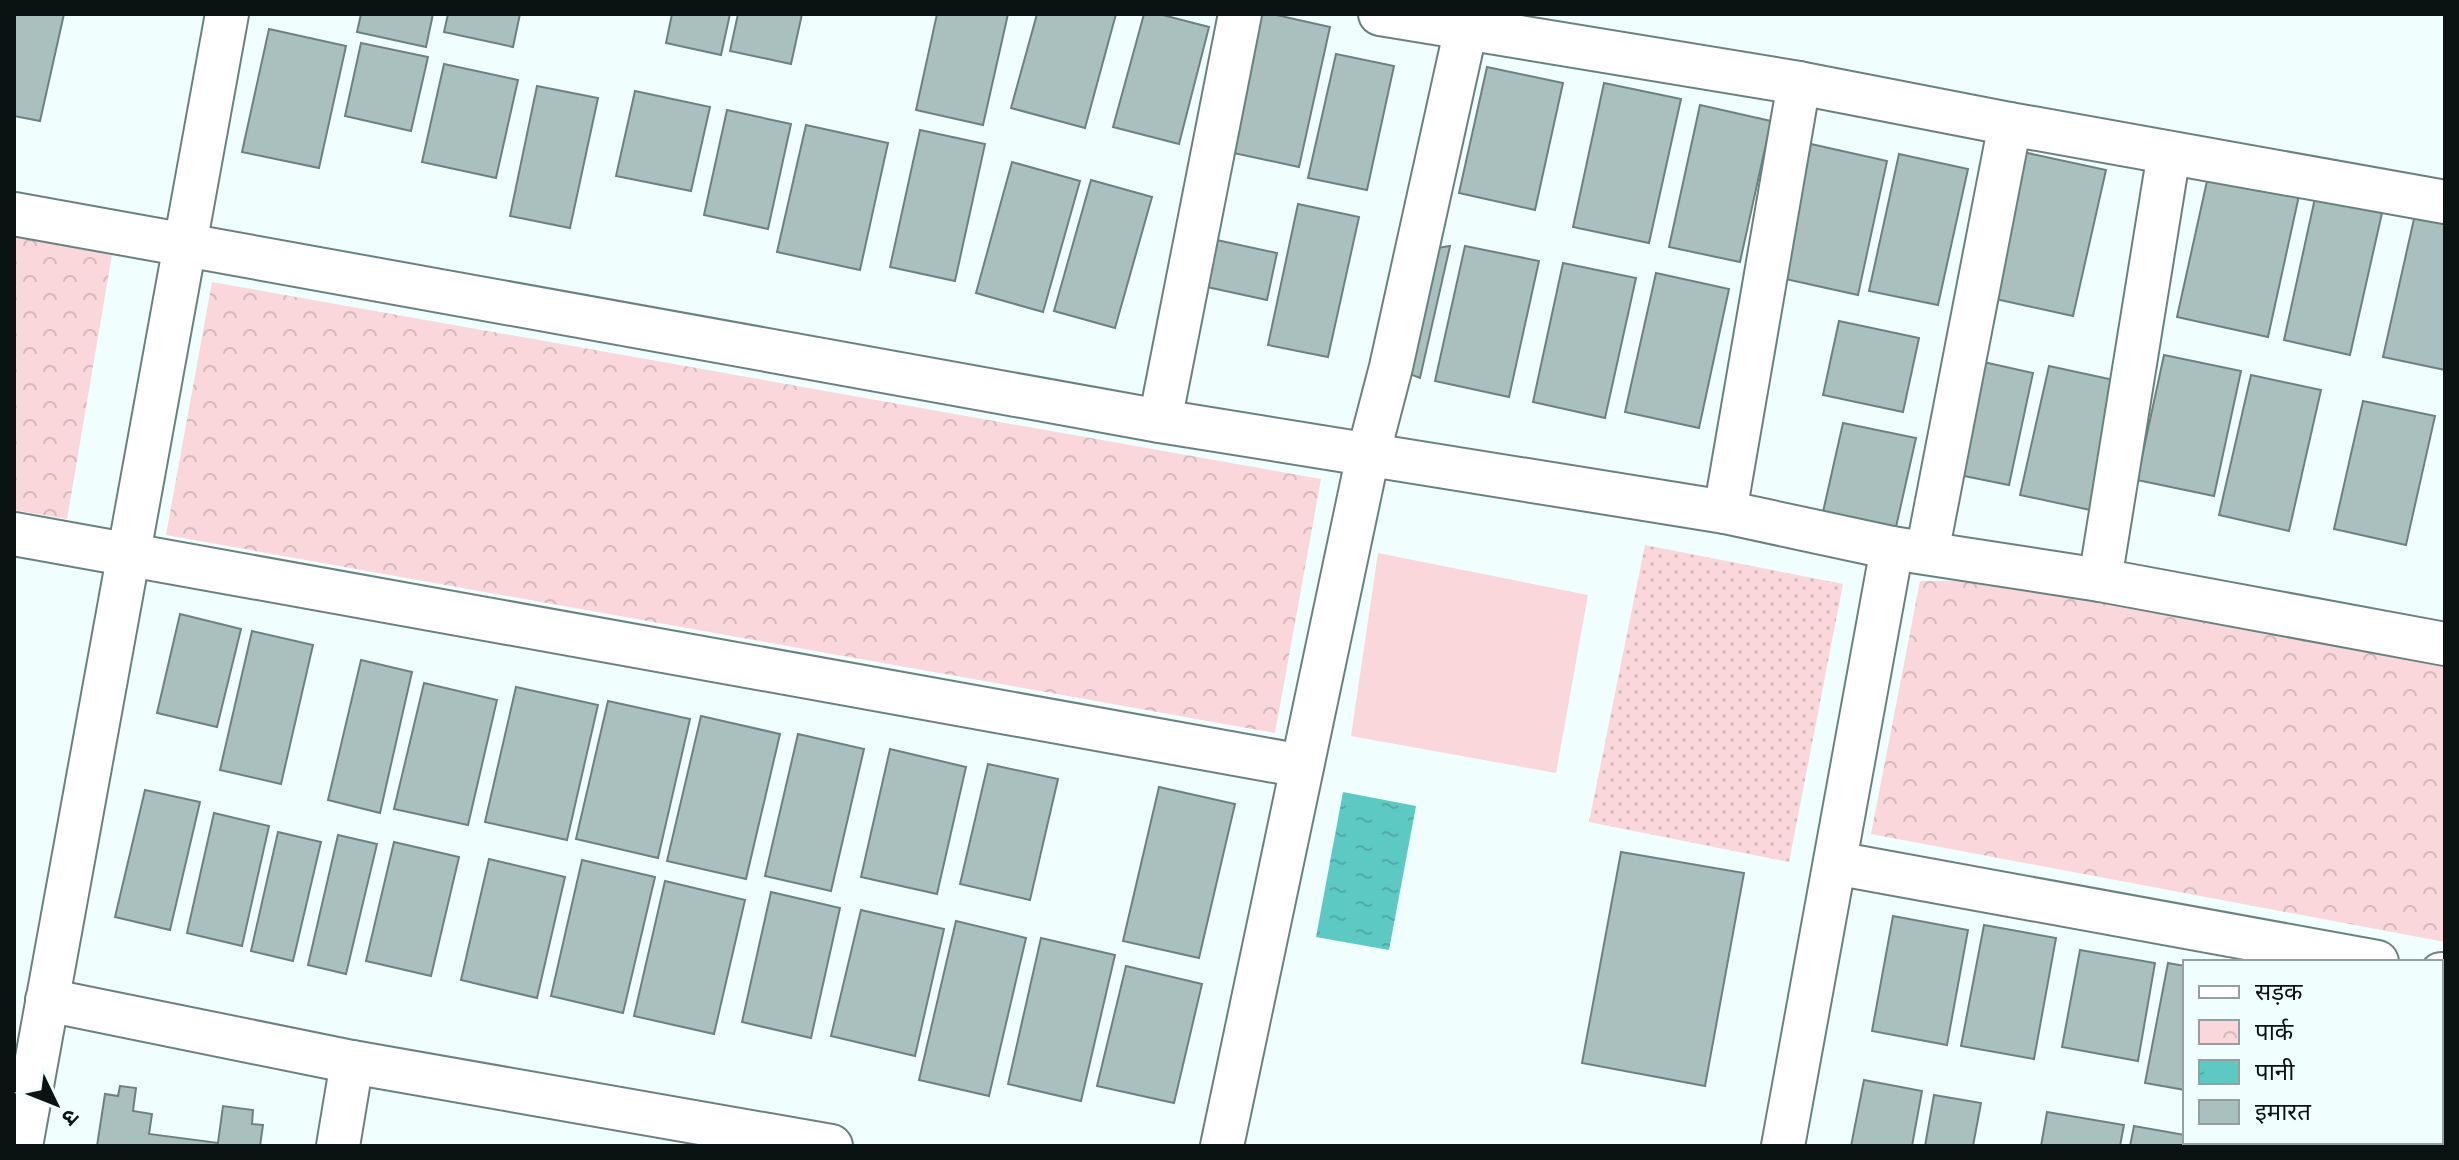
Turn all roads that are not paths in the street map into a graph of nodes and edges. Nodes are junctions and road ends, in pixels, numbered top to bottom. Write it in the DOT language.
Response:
graph roads {
  1 [pos="227,14"];
  2 [pos="1240,14"];
  3 [pos="1380,14"];
  4 [pos="1466,28"];
  5 [pos="1799,83"];
  6 [pos="2010,124"];
  7 [pos="2169,153"];
  8 [pos="2445,202"];
  9 [pos="14,214"];
  10 [pos="185,245"];
  11 [pos="1160,421"];
  12 [pos="1368,455"];
  13 [pos="1725,512"];
  14 [pos="14,534"];
  15 [pos="1910,550"];
  16 [pos="128,554"];
  17 [pos="2100,580"];
  18 [pos="2445,644"];
  19 [pos="1302,766"];
  20 [pos="1835,863"];
  21 [pos="2366,960"];
  22 [pos="47,1000"];
  23 [pos="352,1062"];
  24 [pos="21,1146"];
  25 [pos="338,1146"];
  26 [pos="831,1146"];
  27 [pos="1222,1146"];
  28 [pos="1783,1146"];
  1 -- 10 [label="street"];
  2 -- 11 [label="street"];
  3 -- 4 [label="street"];
  4 -- 5 [label="street"];
  4 -- 12 [label="street"];
  5 -- 6 [label="street"];
  5 -- 13 [label="street"];
  6 -- 7 [label="street"];
  6 -- 15 [label="street"];
  7 -- 8 [label="street"];
  7 -- 17 [label="street"];
  9 -- 10 [label="street"];
  10 -- 11 [label="street"];
  10 -- 16 [label="street"];
  11 -- 12 [label="street"];
  12 -- 13 [label="street"];
  12 -- 19 [label="street"];
  13 -- 15 [label="street"];
  14 -- 16 [label="street"];
  15 -- 17 [label="street"];
  15 -- 20 [label="street"];
  16 -- 19 [label="street"];
  16 -- 22 [label="street"];
  17 -- 18 [label="street"];
  19 -- 27 [label="street"];
  20 -- 21 [label="street"];
  20 -- 28 [label="street"];
  22 -- 23 [label="street"];
  22 -- 24 [label="street"];
  23 -- 25 [label="street"];
  23 -- 26 [label="street"];
}
